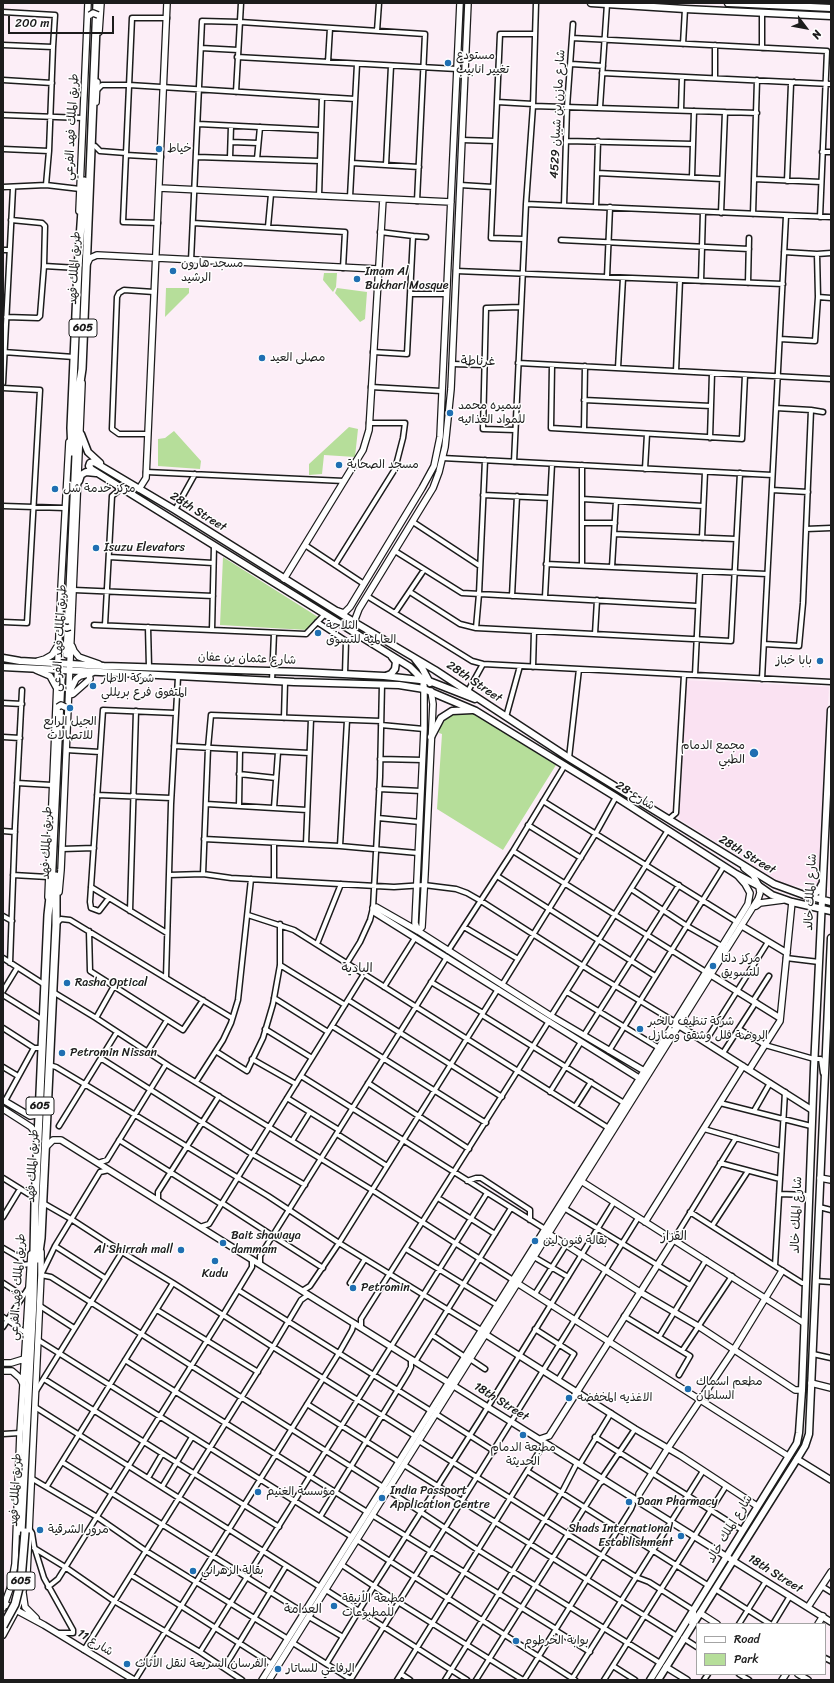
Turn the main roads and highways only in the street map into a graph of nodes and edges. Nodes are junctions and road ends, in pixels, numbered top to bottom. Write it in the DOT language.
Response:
graph roads {
  1 [pos="93,3"];
  2 [pos="97,3"];
  3 [pos="591,3"];
  4 [pos="728,3"];
  5 [pos="607,4"];
  6 [pos="648,7"];
  7 [pos="831,8"];
  8 [pos="763,9"];
  9 [pos="831,12"];
  10 [pos="831,16"];
  11 [pos="81,434"];
  12 [pos="108,471"];
  13 [pos="105,477"];
  14 [pos="79,481"];
  15 [pos="388,653"];
  16 [pos="413,656"];
  17 [pos="3,660"];
  18 [pos="58,666"];
  19 [pos="3,667"];
  20 [pos="384,676"];
  21 [pos="426,681"];
  22 [pos="428,690"];
  23 [pos="486,703"];
  24 [pos="831,710"];
  25 [pos="476,711"];
  26 [pos="431,737"];
  27 [pos="823,883"];
  28 [pos="804,895"];
  29 [pos="823,900"];
  30 [pos="831,902"];
  31 [pos="810,906"];
  32 [pos="822,909"];
  33 [pos="831,911"];
  34 [pos="821,920"];
  35 [pos="831,938"];
  36 [pos="830,983"];
  37 [pos="829,1014"];
  38 [pos="828,1056"];
  39 [pos="828,1091"];
  40 [pos="37,1202"];
  41 [pos="25,1531"];
  42 [pos="712,1587"];
  43 [pos="3,1618"];
  44 [pos="3,1626"];
  45 [pos="680,1637"];
  46 [pos="663,1665"];
  47 [pos="650,1680"];
  48 [pos="658,1680"];
  1 -- 2 [label="highway, طريق الملك فهد / 605"];
  3 -- 5 [label="main road"];
  4 -- 8 [label="main road"];
  5 -- 6 [label="main road"];
  6 -- 8 [label="main road"];
  6 -- 8 [label="main road"];
  7 -- 8 [label="main road"];
  8 -- 9 [label="main road"];
  8 -- 10 [label="main road"];
  11 -- 12 [label="main road"];
  12 -- 13 [label="main road"];
  12 -- 16 [label="main road, 28th Street"];
  13 -- 14 [label="main road"];
  13 -- 15 [label="main road, 28th Street"];
  15 -- 20 [label="main road"];
  15 -- 21 [label="main road, 28th Street"];
  16 -- 21 [label="main road"];
  16 -- 23 [label="main road, 28th Street"];
  17 -- 18 [label="main road, شارع عثمان بن عفان"];
  18 -- 19 [label="main road, شارع عثمان بن عفان"];
  18 -- 20 [label="main road, شارع عثمان بن عفان"];
  18 -- 22 [label="main road, شارع عثمان بن عفان"];
  20 -- 21 [label="main road, شارع عثمان بن عفان"];
  21 -- 22 [label="main road"];
  21 -- 23 [label="main road, شارع عثمان بن عفان"];
  22 -- 25 [label="main road, شارع 28"];
  23 -- 28 [label="main road, 28th Street"];
  24 -- 27 [label="main road, شارع الملك خالد"];
  25 -- 26 [label="main road"];
  25 -- 31 [label="main road, شارع 28"];
  27 -- 28 [label="main road"];
  27 -- 29 [label="main road, شارع الملك خالد"];
  28 -- 29 [label="main road, 28th Street"];
  29 -- 30 [label="main road, 28th Street"];
  29 -- 32 [label="main road, شارع الملك خالد"];
  31 -- 32 [label="main road, شارع 28"];
  31 -- 34 [label="main road"];
  32 -- 33 [label="main road, شارع 28"];
  32 -- 34 [label="main road, شارع الملك خالد"];
  34 -- 42 [label="main road, شارع الملك خالد"];
  35 -- 36 [label="main road, شارع الملك خالد"];
  36 -- 37 [label="main road, شارع الملك خالد"];
  37 -- 38 [label="main road, شارع الملك خالد"];
  38 -- 39 [label="main road, شارع الملك خالد"];
  39 -- 42 [label="main road, شارع الملك خالد"];
  40 -- 40 [label="highway, طريق الملك فهد / 605"];
  40 -- 41 [label="highway, طريق الملك فهد / 605"];
  40 -- 41 [label="highway, طريق الملك فهد / 605"];
  41 -- 43 [label="highway, طريق الملك فهد / 605"];
  41 -- 44 [label="highway, طريق الملك فهد / 605, bridge"];
  42 -- 45 [label="main road, شارع الملك خالد"];
  42 -- 45 [label="main road, شارع الملك خالد"];
  45 -- 46 [label="main road, شارع الملك خالد"];
  46 -- 47 [label="main road, شارع الملك خالد"];
  46 -- 48 [label="main road, شارع الملك خالد"];
}
